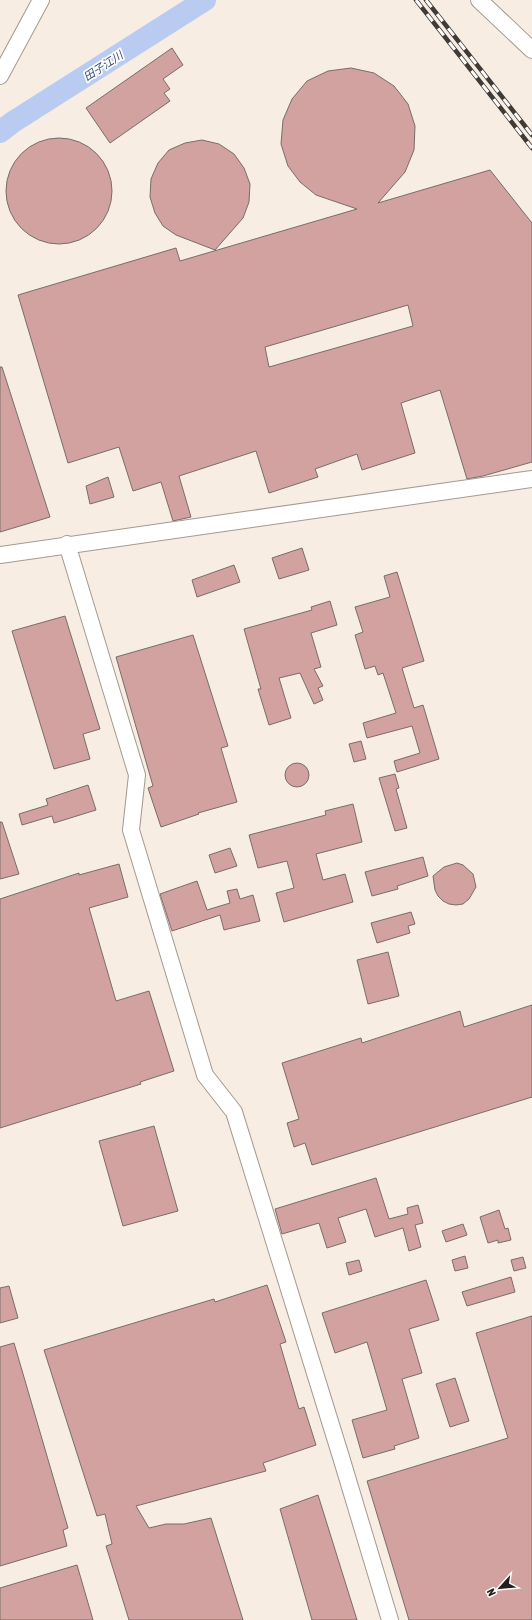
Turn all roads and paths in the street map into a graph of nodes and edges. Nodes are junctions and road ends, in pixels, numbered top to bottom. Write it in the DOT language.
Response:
graph roads {
  1 [pos="41,0"];
  2 [pos="479,0"];
  3 [pos="532,50"];
  4 [pos="0,76"];
  5 [pos="532,479"];
  6 [pos="67,544"];
  7 [pos="0,555"];
  8 [pos="390,1620"];
  1 -- 4 [label="street"];
  2 -- 3 [label="street"];
  5 -- 6 [label="street"];
  6 -- 7 [label="street"];
  6 -- 8 [label="street"];
}
